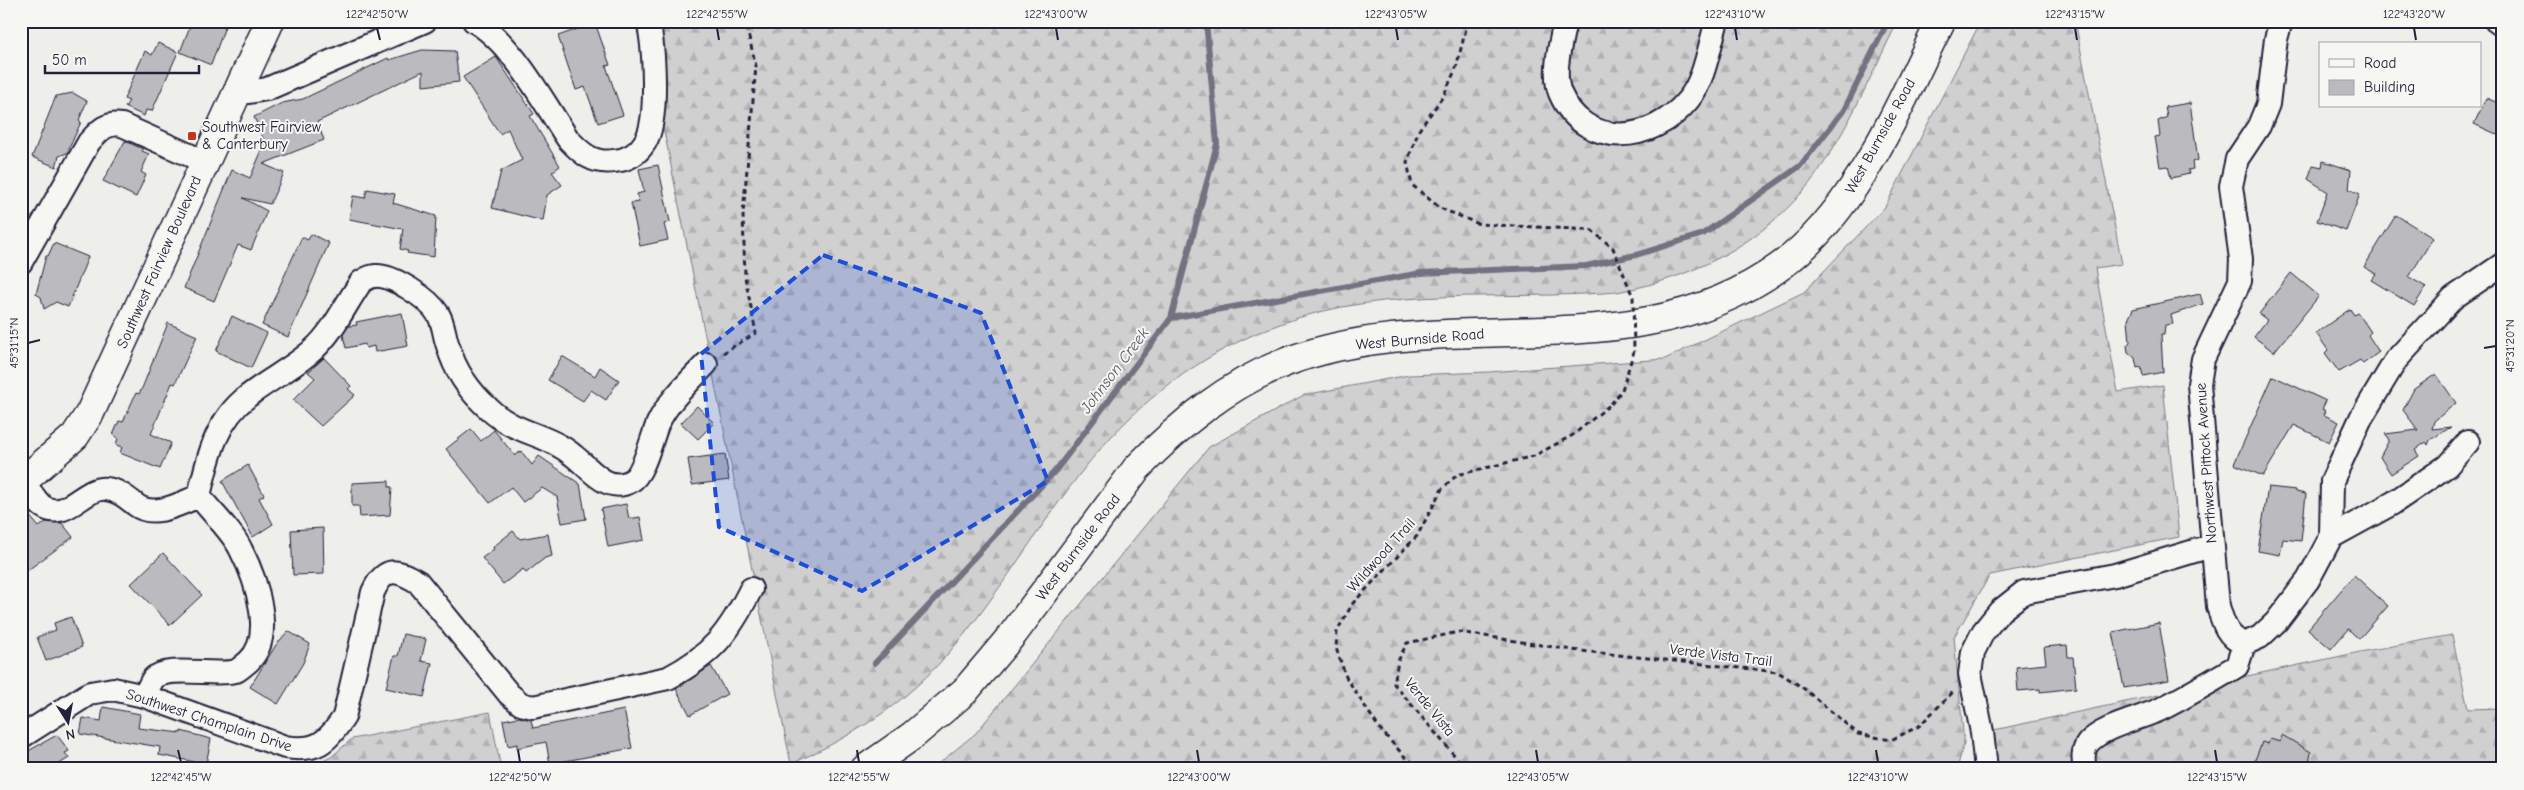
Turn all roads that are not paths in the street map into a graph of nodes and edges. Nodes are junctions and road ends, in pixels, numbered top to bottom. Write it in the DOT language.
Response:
graph roads {
  1 [pos="270,21"];
  2 [pos="425,21"];
  3 [pos="474,21"];
  4 [pos="648,21"];
  5 [pos="1565,21"];
  6 [pos="1717,21"];
  7 [pos="1941,21"];
  8 [pos="2281,21"];
  9 [pos="2496,21"];
  10 [pos="2503,26"];
  11 [pos="240,90"];
  12 [pos="204,162"];
  13 [pos="21,262"];
  14 [pos="2503,264"];
  15 [pos="706,364"];
  16 [pos="2468,442"];
  17 [pos="22,482"];
  18 [pos="199,496"];
  19 [pos="2331,537"];
  20 [pos="2211,546"];
  21 [pos="751,589"];
  22 [pos="2244,644"];
  23 [pos="144,696"];
  24 [pos="21,736"];
  25 [pos="866,769"];
  26 [pos="1986,769"];
  27 [pos="2085,769"];
  1 -- 11 [label="main road, Southwest Fairview Boulevard"];
  2 -- 11 [label="street"];
  3 -- 4 [label="street"];
  5 -- 6 [label="street"];
  7 -- 25 [label="main road, West Burnside Road"];
  8 -- 20 [label="street, Northwest Pittock Avenue"];
  9 -- 10 [label="street"];
  11 -- 12 [label="main road, Southwest Fairview Boulevard"];
  12 -- 13 [label="street"];
  12 -- 17 [label="main road, Southwest Fairview Boulevard"];
  14 -- 19 [label="street"];
  15 -- 18 [label="street"];
  16 -- 19 [label="street"];
  17 -- 18 [label="street"];
  18 -- 23 [label="street"];
  19 -- 22 [label="street"];
  20 -- 22 [label="street, Northwest Pittock Avenue"];
  20 -- 26 [label="street"];
  21 -- 23 [label="street, Southwest Champlain Drive"];
  22 -- 27 [label="street"];
  23 -- 24 [label="street, Southwest Champlain Drive"];
}
